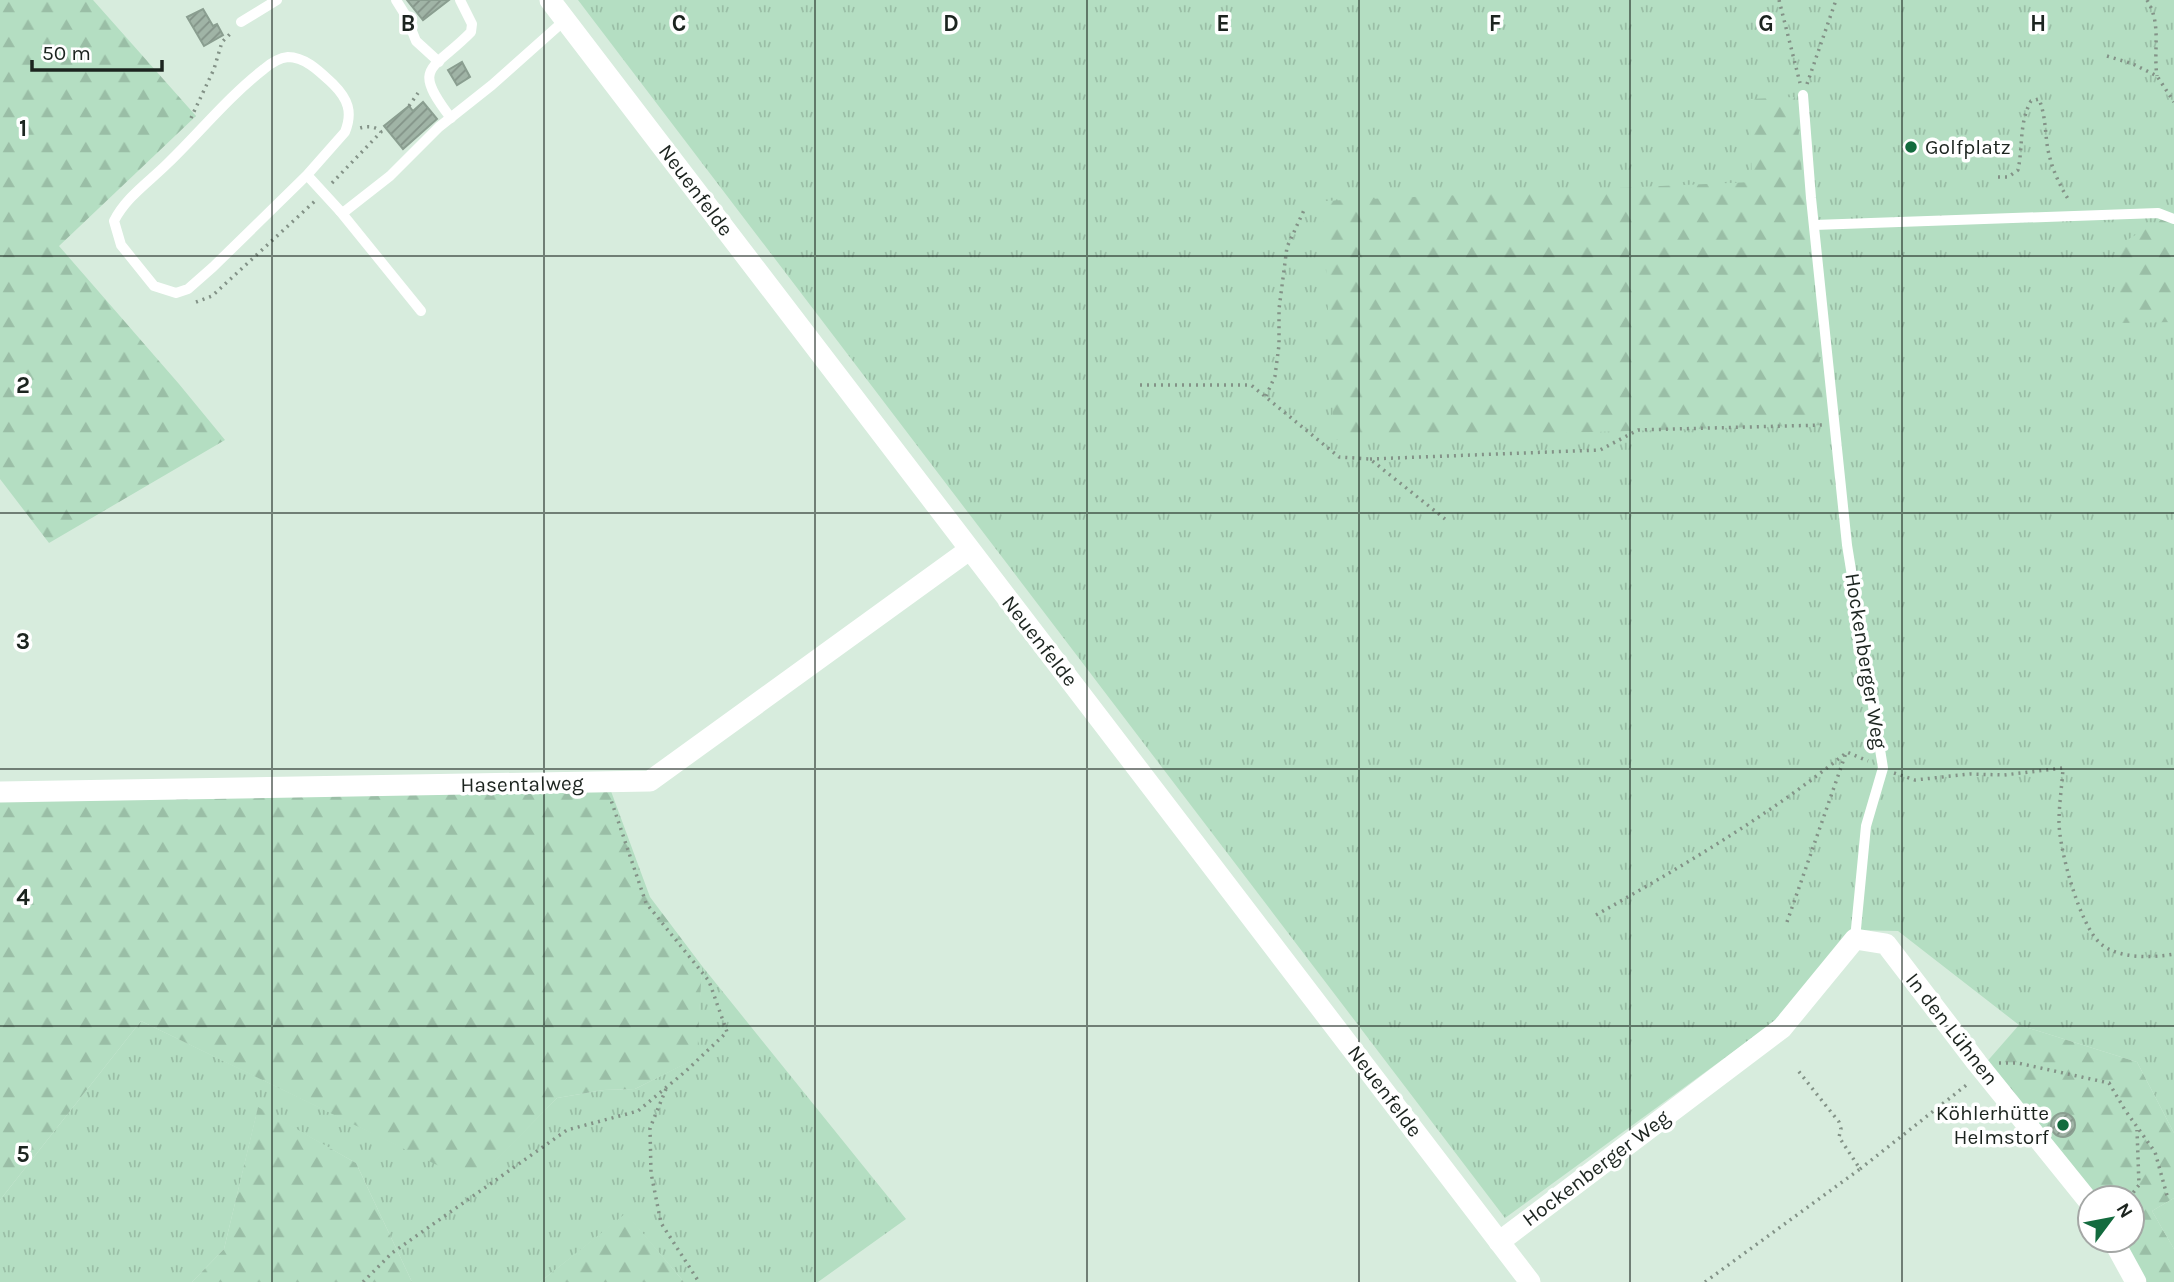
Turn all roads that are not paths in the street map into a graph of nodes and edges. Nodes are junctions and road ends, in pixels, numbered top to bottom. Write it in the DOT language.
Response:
graph roads {
  1 [pos="277,0"];
  2 [pos="396,0"];
  3 [pos="460,0"];
  4 [pos="550,0"];
  5 [pos="565,20"];
  6 [pos="241,22"];
  7 [pos="439,62"];
  8 [pos="1803,95"];
  9 [pos="450,118"];
  10 [pos="307,175"];
  11 [pos="340,211"];
  12 [pos="2174,219"];
  13 [pos="1814,225"];
  14 [pos="421,311"];
  15 [pos="969,550"];
  16 [pos="0,792"];
  17 [pos="1855,939"];
  18 [pos="2076,1186"];
  19 [pos="1499,1241"];
  20 [pos="2121,1254"];
  21 [pos="1530,1282"];
  22 [pos="2136,1282"];
  1 -- 6 [label="lane"];
  2 -- 7 [label="lane"];
  3 -- 7 [label="lane"];
  4 -- 5 [label="street, Neuenfelde"];
  5 -- 9 [label="lane"];
  5 -- 15 [label="street, Neuenfelde"];
  7 -- 9 [label="lane"];
  8 -- 13 [label="lane, Hockenberger Weg"];
  9 -- 11 [label="lane"];
  10 -- 10 [label="lane"];
  10 -- 11 [label="lane"];
  11 -- 14 [label="lane"];
  12 -- 13 [label="lane"];
  13 -- 17 [label="lane, Hockenberger Weg"];
  15 -- 16 [label="street, Hasentalweg"];
  15 -- 19 [label="street, Neuenfelde"];
  17 -- 18 [label="street, In den Lühnen"];
  17 -- 19 [label="street, Hockenberger Weg"];
  19 -- 21 [label="street, Neuenfelde"];
  20 -- 22 [label="street"];
}
